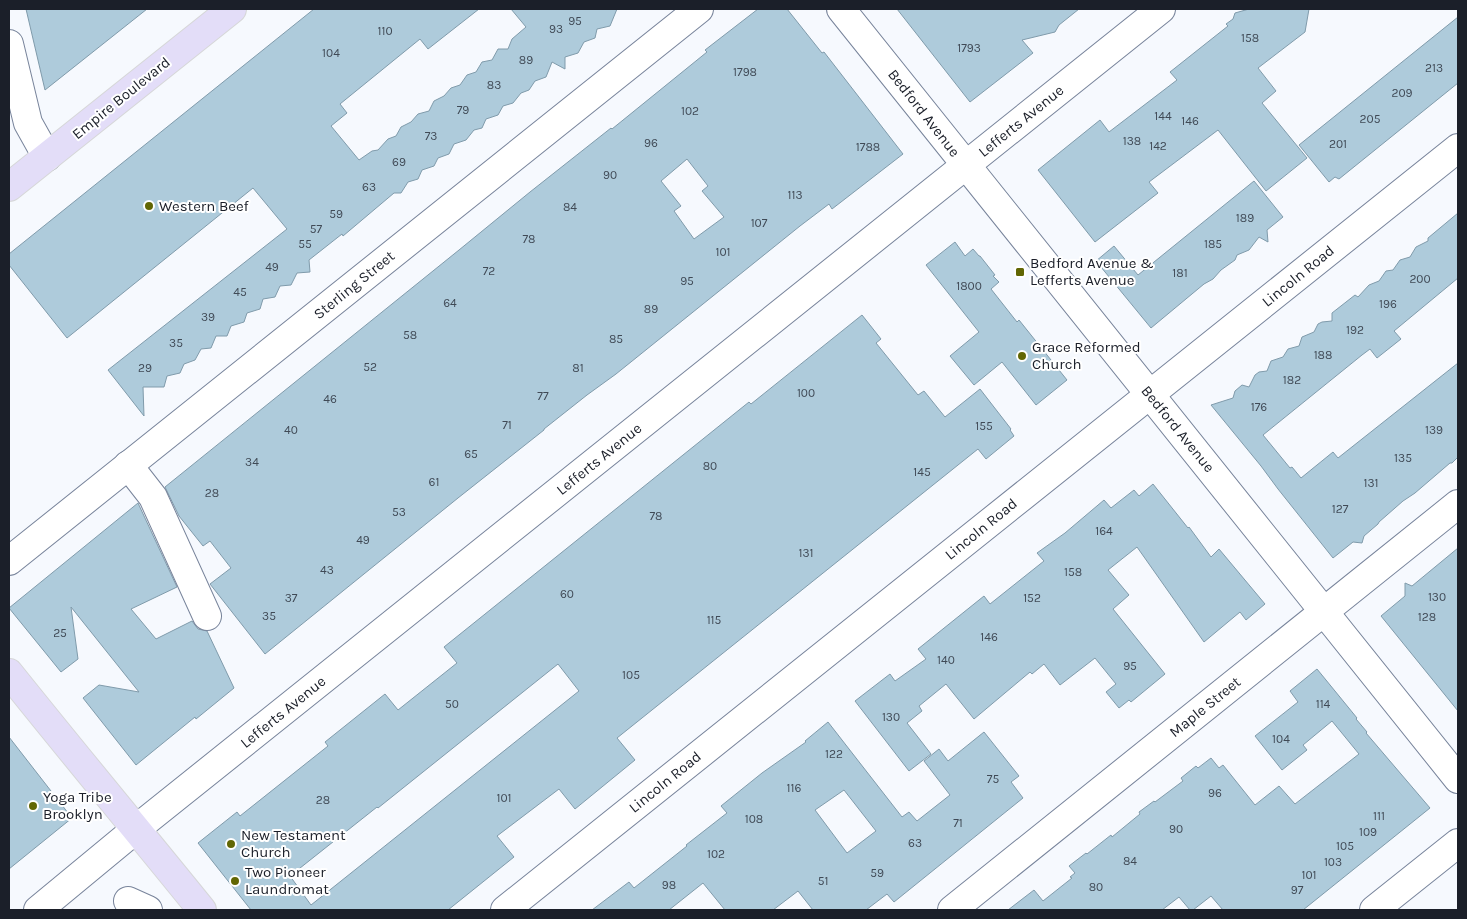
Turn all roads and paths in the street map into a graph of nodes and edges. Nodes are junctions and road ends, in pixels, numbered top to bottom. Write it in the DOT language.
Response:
graph roads {
  1 [pos="232,9"];
  2 [pos="700,9"];
  3 [pos="842,9"];
  4 [pos="1161,9"];
  5 [pos="10,50"];
  6 [pos="1458,148"];
  7 [pos="47,157"];
  8 [pos="966,166"];
  9 [pos="9,187"];
  10 [pos="1150,395"];
  11 [pos="128,465"];
  12 [pos="1458,504"];
  13 [pos="9,560"];
  14 [pos="1324,611"];
  15 [pos="207,616"];
  16 [pos="9,673"];
  17 [pos="1458,779"];
  18 [pos="136,829"];
  19 [pos="1458,843"];
  20 [pos="195,908"];
  21 [pos="38,910"];
  22 [pos="504,910"];
  23 [pos="952,910"];
  24 [pos="1374,910"];
  1 -- 7 [label="main road, Empire Boulevard"];
  2 -- 11 [label="street, Sterling Street"];
  3 -- 8 [label="street, Bedford Avenue"];
  4 -- 8 [label="street, Lefferts Avenue"];
  5 -- 7 [label="street"];
  6 -- 10 [label="street, Lincoln Road"];
  7 -- 9 [label="main road, Empire Boulevard"];
  8 -- 10 [label="street, Bedford Avenue"];
  8 -- 18 [label="street, Lefferts Avenue"];
  10 -- 14 [label="street, Bedford Avenue"];
  10 -- 22 [label="street, Lincoln Road"];
  11 -- 13 [label="street, Sterling Street"];
  11 -- 15 [label="street"];
  12 -- 14 [label="street, Maple Street"];
  14 -- 17 [label="street, Bedford Avenue"];
  14 -- 23 [label="street, Maple Street"];
  16 -- 18 [label="main road"];
  18 -- 20 [label="main road"];
  18 -- 21 [label="street, Lefferts Avenue"];
  19 -- 24 [label="street"];
}
